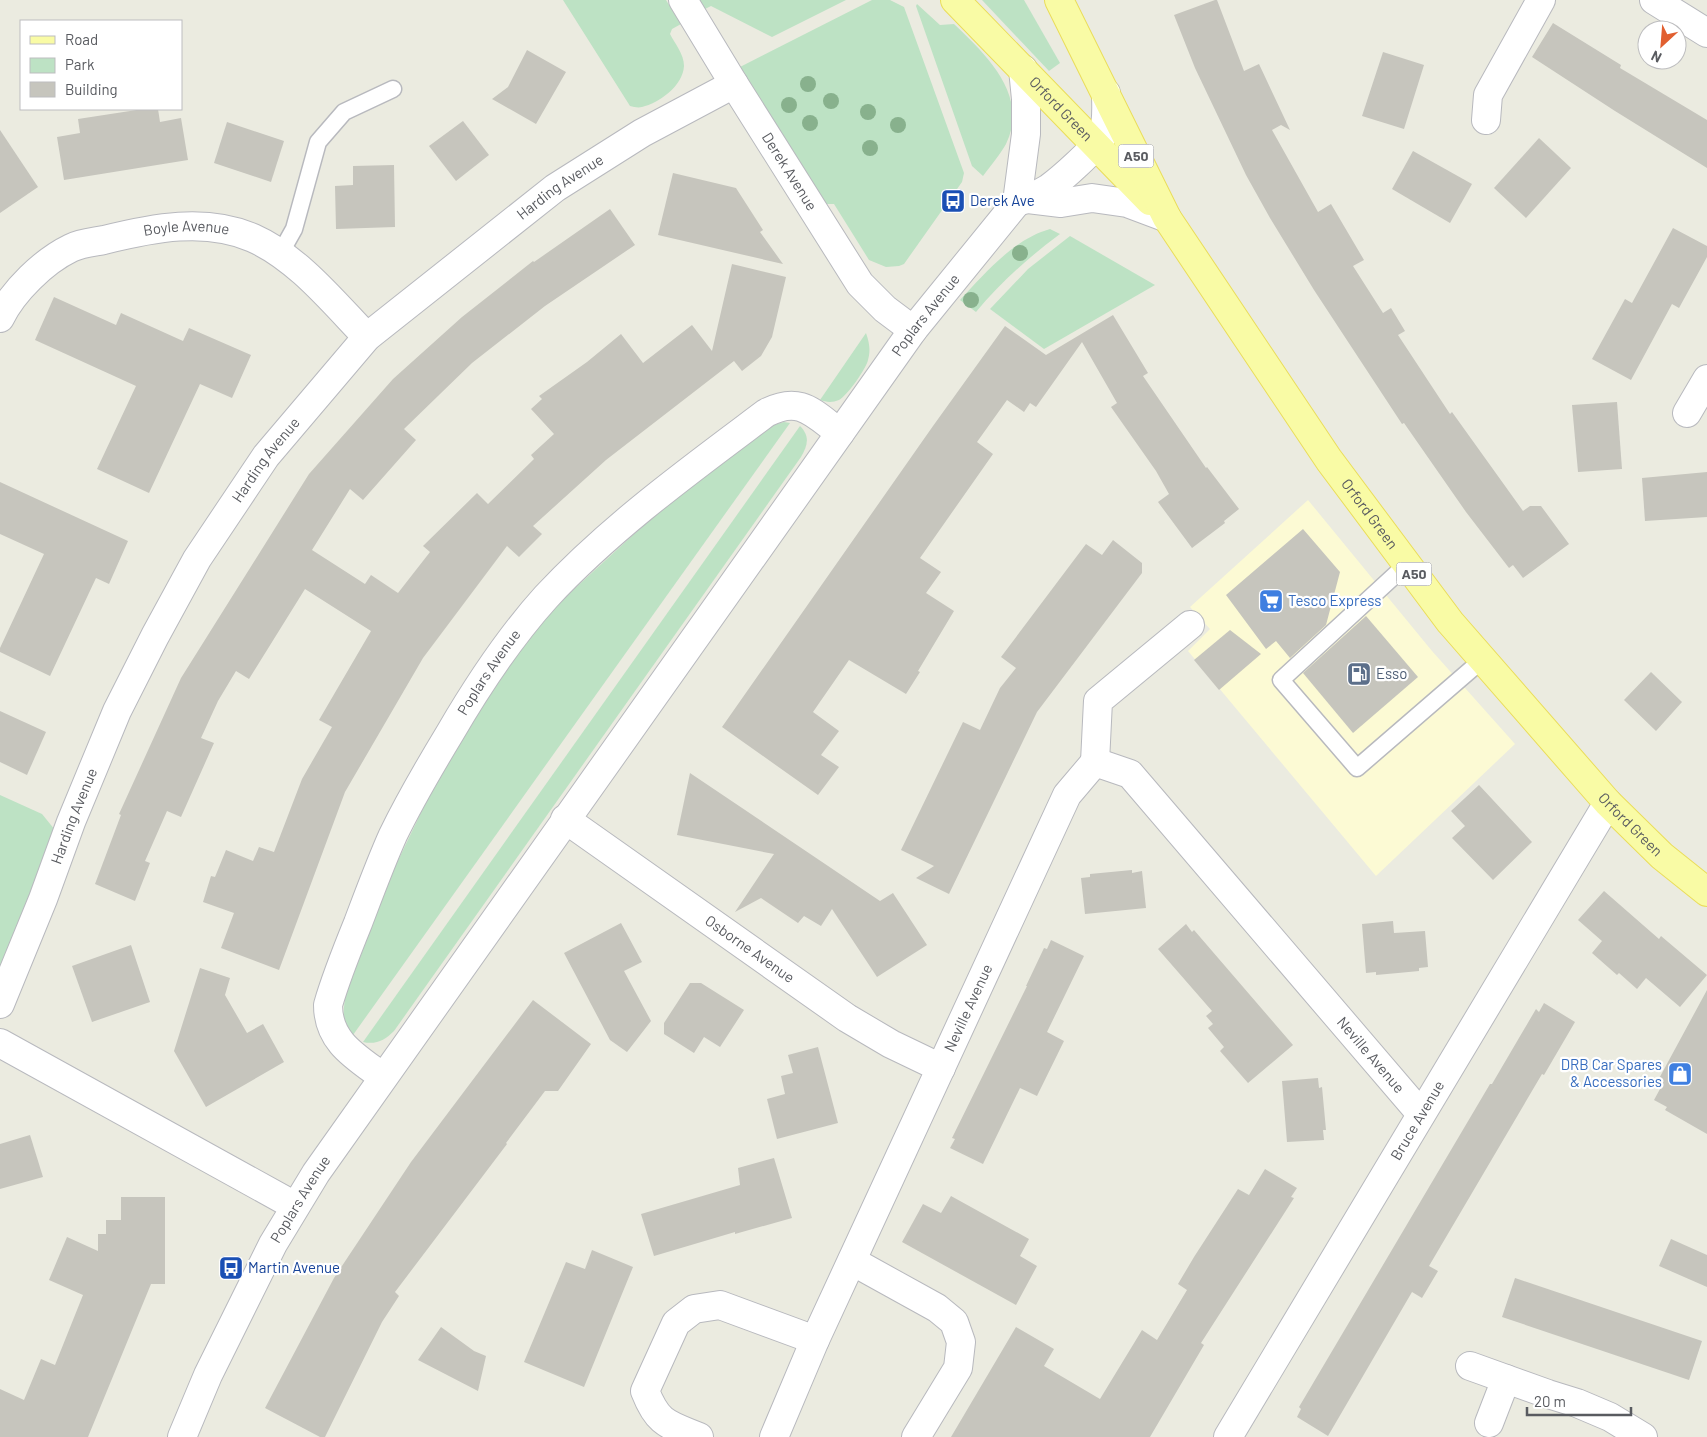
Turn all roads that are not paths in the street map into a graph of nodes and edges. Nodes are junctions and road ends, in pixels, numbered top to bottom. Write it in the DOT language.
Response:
graph roads {
  1 [pos="683,0"];
  2 [pos="955,0"];
  3 [pos="1541,0"];
  4 [pos="1654,0"];
  5 [pos="1068,7"];
  6 [pos="1707,33"];
  7 [pos="1023,69"];
  8 [pos="734,84"];
  9 [pos="393,89"];
  10 [pos="1106,93"];
  11 [pos="1486,120"];
  12 [pos="1096,146"];
  13 [pos="1022,201"];
  14 [pos="1167,218"];
  15 [pos="280,254"];
  16 [pos="0,318"];
  17 [pos="913,330"];
  18 [pos="367,336"];
  19 [pos="1707,379"];
  20 [pos="1688,413"];
  21 [pos="840,433"];
  22 [pos="1407,564"];
  23 [pos="1190,625"];
  24 [pos="1482,660"];
  25 [pos="1096,762"];
  26 [pos="1608,803"];
  27 [pos="565,819"];
  28 [pos="1707,892"];
  29 [pos="0,1004"];
  30 [pos="0,1043"];
  31 [pos="941,1068"];
  32 [pos="383,1077"];
  33 [pos="1421,1114"];
  34 [pos="296,1206"];
  35 [pos="852,1262"];
  36 [pos="814,1340"];
  37 [pos="1470,1366"];
  38 [pos="1506,1379"];
  39 [pos="1489,1423"];
  40 [pos="182,1437"];
  41 [pos="698,1437"];
  42 [pos="774,1437"];
  43 [pos="916,1437"];
  44 [pos="1228,1437"];
  45 [pos="1643,1437"];
  1 -- 8 [label="street, Derek Avenue"];
  2 -- 7 [label="main road, Orford Green / A50"];
  3 -- 11 [label="street"];
  4 -- 6 [label="street"];
  5 -- 10 [label="main road, Orford Green / A50"];
  7 -- 12 [label="main road, Orford Green / A50"];
  7 -- 13 [label="street"];
  8 -- 17 [label="street, Derek Avenue"];
  8 -- 18 [label="street, Harding Avenue"];
  9 -- 15 [label="lane"];
  10 -- 12 [label="street, Poplars Avenue"];
  10 -- 14 [label="main road, Orford Green / A50"];
  12 -- 13 [label="street, Poplars Avenue"];
  12 -- 14 [label="main road, Orford Green / A50"];
  13 -- 14 [label="street"];
  13 -- 17 [label="street, Poplars Avenue"];
  14 -- 22 [label="main road, Orford Green / A50"];
  15 -- 16 [label="street, Boyle Avenue"];
  15 -- 18 [label="street, Boyle Avenue"];
  17 -- 21 [label="street, Poplars Avenue"];
  18 -- 29 [label="street, Harding Avenue"];
  19 -- 20 [label="street"];
  21 -- 27 [label="street, Poplars Avenue"];
  21 -- 32 [label="street, Poplars Avenue"];
  22 -- 24 [label="main road, Orford Green / A50"];
  22 -- 24 [label="lane"];
  23 -- 25 [label="street"];
  24 -- 26 [label="main road, Orford Green / A50"];
  25 -- 31 [label="street, Neville Avenue"];
  25 -- 33 [label="street, Neville Avenue"];
  26 -- 28 [label="main road, Orford Green / A50"];
  26 -- 33 [label="street, Bruce Avenue"];
  27 -- 31 [label="street, Osborne Avenue"];
  27 -- 32 [label="street, Poplars Avenue"];
  30 -- 34 [label="street"];
  31 -- 35 [label="street, Neville Avenue"];
  32 -- 34 [label="street, Poplars Avenue"];
  33 -- 44 [label="street, Bruce Avenue"];
  34 -- 40 [label="street, Poplars Avenue"];
  35 -- 36 [label="street, Neville Avenue"];
  35 -- 43 [label="street"];
  36 -- 41 [label="street"];
  36 -- 42 [label="street, Neville Avenue"];
  37 -- 38 [label="street"];
  38 -- 39 [label="street"];
  38 -- 45 [label="street"];
}
